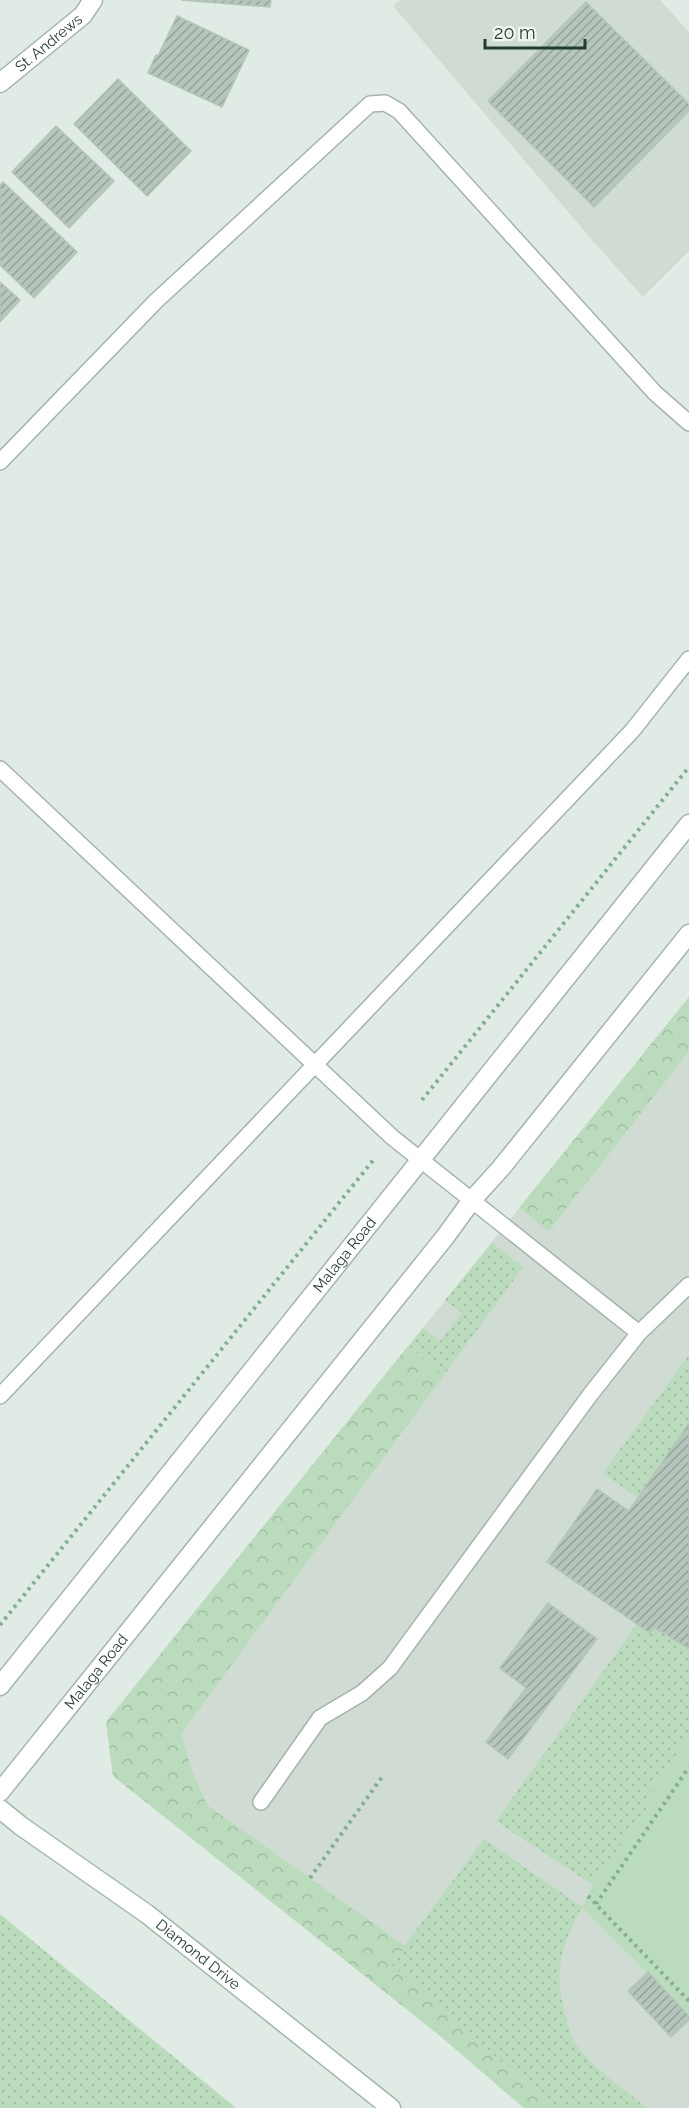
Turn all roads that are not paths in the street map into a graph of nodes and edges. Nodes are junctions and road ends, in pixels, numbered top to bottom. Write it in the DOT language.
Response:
graph roads {
  1 [pos="93,0"];
  2 [pos="0,83"];
  3 [pos="689,423"];
  4 [pos="0,462"];
  5 [pos="689,659"];
  6 [pos="0,769"];
  7 [pos="689,824"];
  8 [pos="689,934"];
  9 [pos="315,1064"];
  10 [pos="420,1158"];
  11 [pos="472,1200"];
  12 [pos="689,1285"];
  13 [pos="639,1333"];
  14 [pos="0,1396"];
  15 [pos="0,1686"];
  16 [pos="0,1792"];
  17 [pos="261,1802"];
  18 [pos="0,1809"];
  19 [pos="391,2108"];
  1 -- 2 [label="street, St. Andrews"];
  3 -- 4 [label="lane"];
  5 -- 9 [label="lane"];
  6 -- 9 [label="lane"];
  7 -- 10 [label="street, Malaga Road"];
  8 -- 11 [label="street, Malaga Road"];
  9 -- 10 [label="lane"];
  9 -- 14 [label="lane"];
  10 -- 11 [label="lane"];
  10 -- 15 [label="street, Malaga Road"];
  11 -- 13 [label="lane"];
  11 -- 16 [label="street, Malaga Road"];
  12 -- 13 [label="lane"];
  13 -- 17 [label="lane"];
  18 -- 19 [label="street, Diamond Drive"];
}
